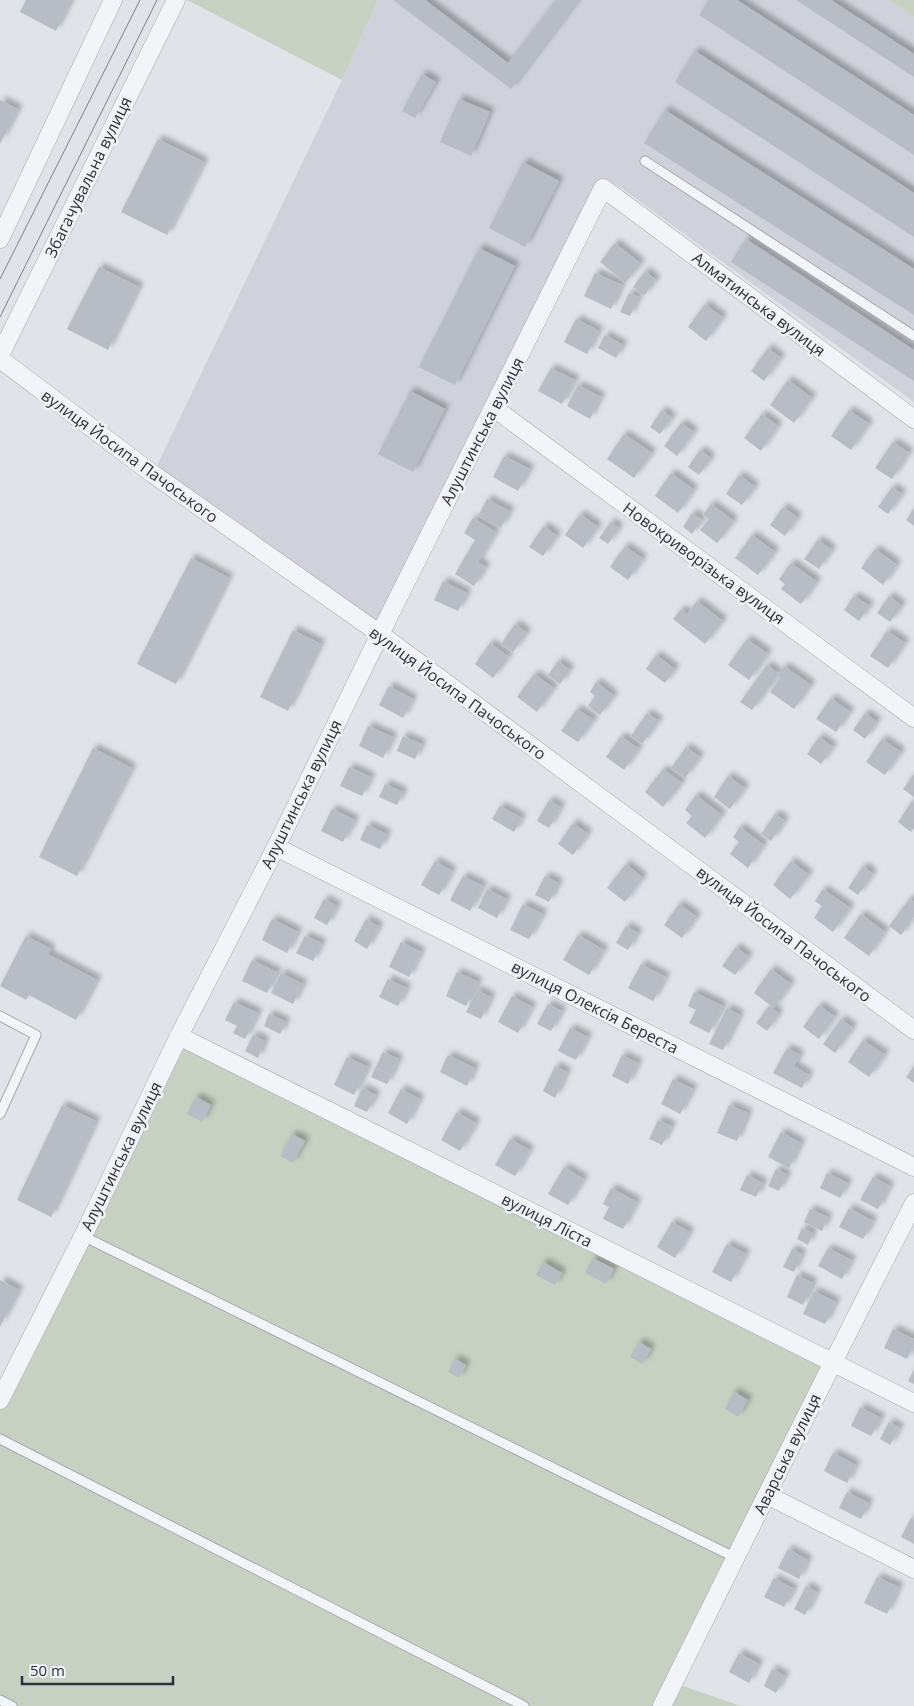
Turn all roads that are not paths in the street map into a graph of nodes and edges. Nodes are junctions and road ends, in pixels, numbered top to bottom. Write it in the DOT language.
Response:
graph roads {
  1 [pos="113,0"];
  2 [pos="176,0"];
  3 [pos="645,161"];
  4 [pos="603,188"];
  5 [pos="0,239"];
  6 [pos="914,336"];
  7 [pos="0,355"];
  8 [pos="0,359"];
  9 [pos="494,408"];
  10 [pos="914,419"];
  11 [pos="380,634"];
  12 [pos="914,718"];
  13 [pos="276,847"];
  14 [pos="0,1016"];
  15 [pos="914,1030"];
  16 [pos="179,1036"];
  17 [pos="0,1114"];
  18 [pos="914,1168"];
  19 [pos="914,1202"];
  20 [pos="82,1236"];
  21 [pos="832,1362"];
  22 [pos="0,1400"];
  23 [pos="914,1404"];
  24 [pos="0,1439"];
  25 [pos="767,1495"];
  26 [pos="736,1558"];
  27 [pos="914,1569"];
  28 [pos="0,1700"];
  29 [pos="12,1706"];
  30 [pos="524,1706"];
  31 [pos="662,1706"];
  1 -- 5 [label="street"];
  2 -- 7 [label="street, Збагачувальна вулиця"];
  3 -- 6 [label="lane"];
  4 -- 9 [label="street, Алуштинська вулиця"];
  4 -- 10 [label="street, Алматинська вулиця"];
  8 -- 11 [label="street, вулиця Йосипа Пачоського"];
  9 -- 11 [label="street, Алуштинська вулиця"];
  9 -- 12 [label="street, Новокриворізька вулиця"];
  11 -- 13 [label="street, Алуштинська вулиця"];
  11 -- 15 [label="street, вулиця Йосипа Пачоського"];
  13 -- 16 [label="street, Алуштинська вулиця"];
  13 -- 18 [label="street, вулиця Олексія Береста"];
  14 -- 17 [label="lane"];
  16 -- 20 [label="street, Алуштинська вулиця"];
  16 -- 21 [label="street, вулиця Ліста"];
  19 -- 21 [label="street, Аварська вулиця"];
  20 -- 22 [label="street, Алуштинська вулиця"];
  20 -- 26 [label="lane"];
  21 -- 23 [label="street, вулиця Ліста"];
  21 -- 25 [label="street, Аварська вулиця"];
  24 -- 30 [label="lane"];
  25 -- 26 [label="street, Аварська вулиця"];
  25 -- 27 [label="street"];
  26 -- 31 [label="street, Аварська вулиця"];
  28 -- 29 [label="lane"];
}
